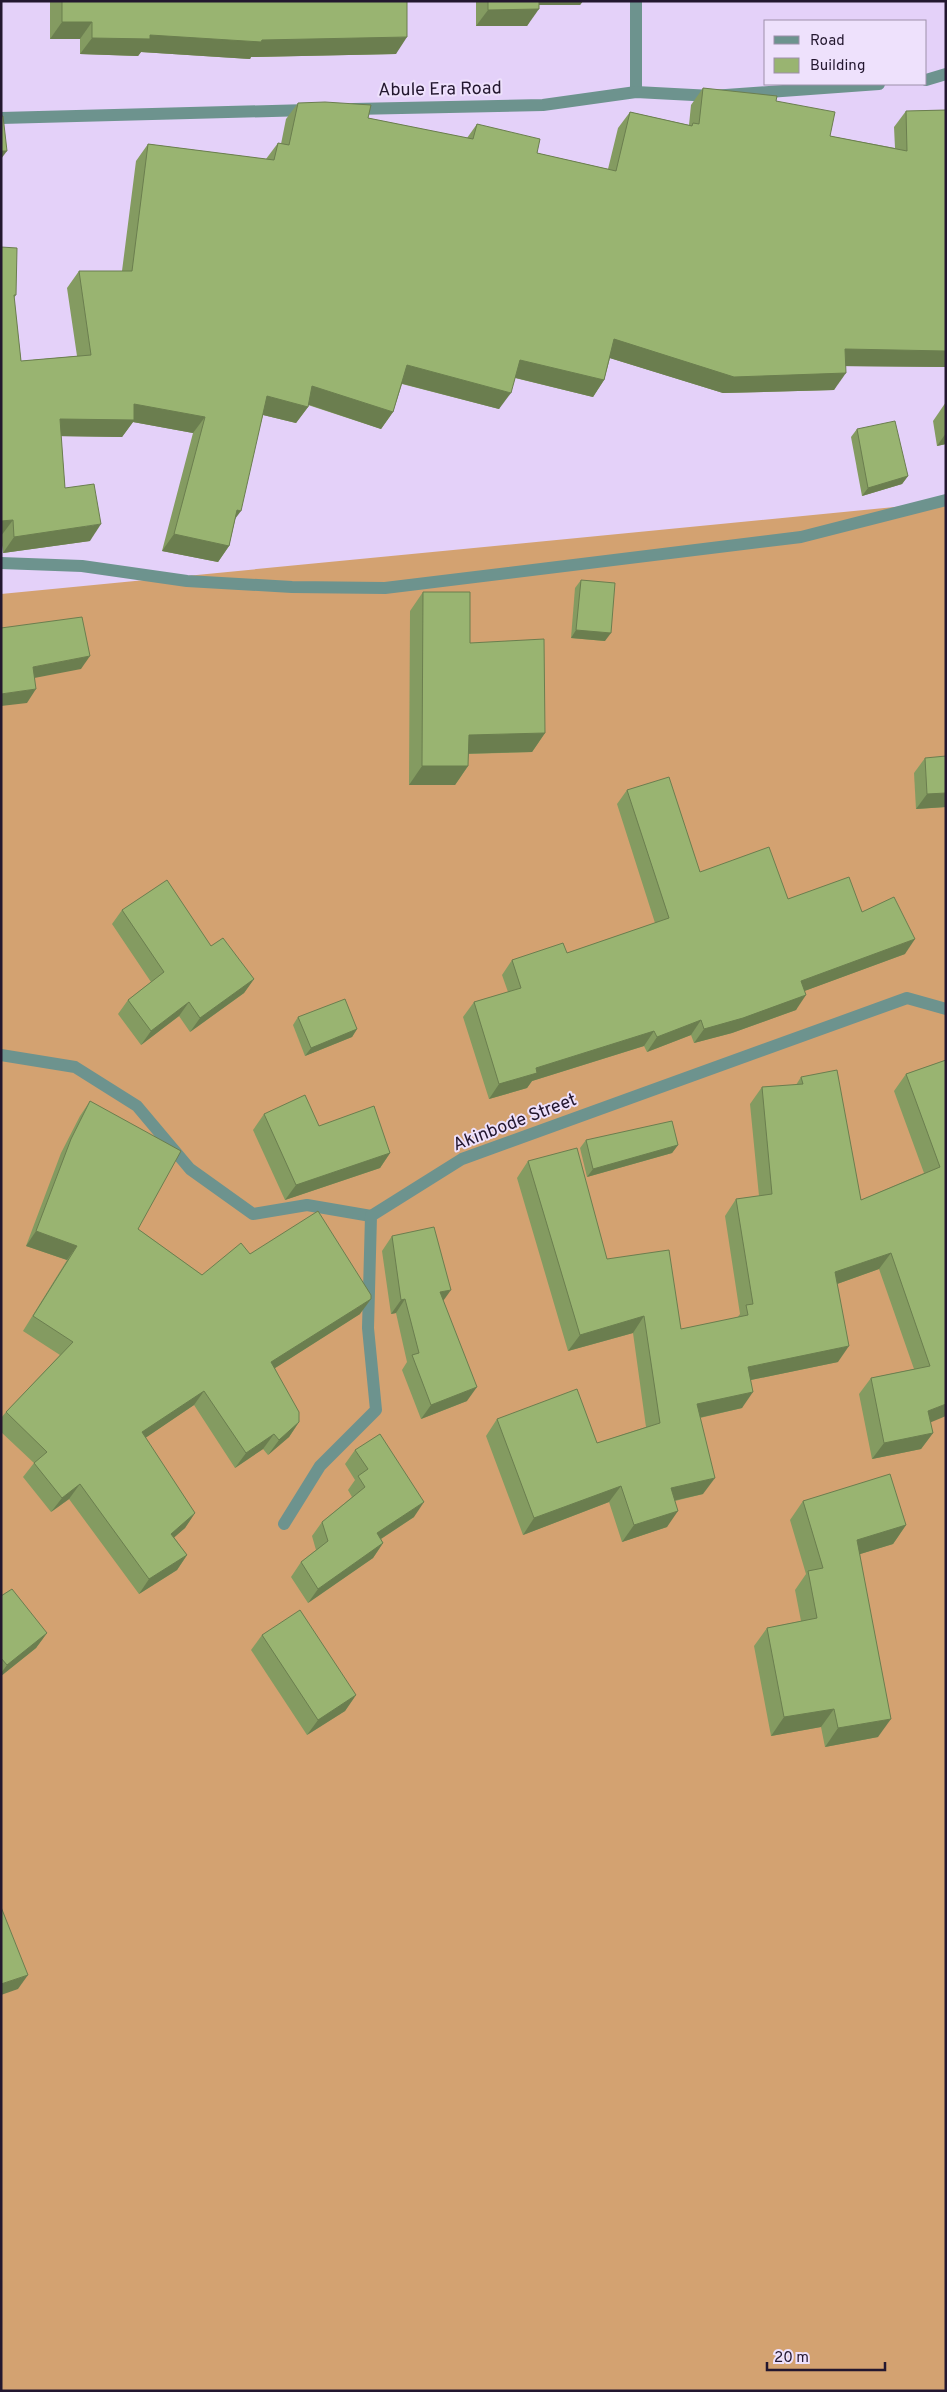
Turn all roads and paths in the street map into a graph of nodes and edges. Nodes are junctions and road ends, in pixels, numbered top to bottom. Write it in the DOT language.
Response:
graph roads {
  1 [pos="636,1"];
  2 [pos="946,74"];
  3 [pos="927,80"];
  4 [pos="865,85"];
  5 [pos="636,92"];
  6 [pos="317,110"];
  7 [pos="337,110"];
  8 [pos="2,116"];
  9 [pos="946,500"];
  10 [pos="1,563"];
  11 [pos="946,1009"];
  12 [pos="1,1055"];
  13 [pos="371,1216"];
  14 [pos="284,1524"];
  1 -- 5 [label="street"];
  2 -- 3 [label="street"];
  4 -- 5 [label="street, Abule Era Road"];
  5 -- 7 [label="street, Abule Era Road"];
  6 -- 8 [label="street"];
  9 -- 10 [label="street"];
  11 -- 13 [label="street, Akinbode Street"];
  12 -- 13 [label="street"];
  13 -- 14 [label="street"];
}
